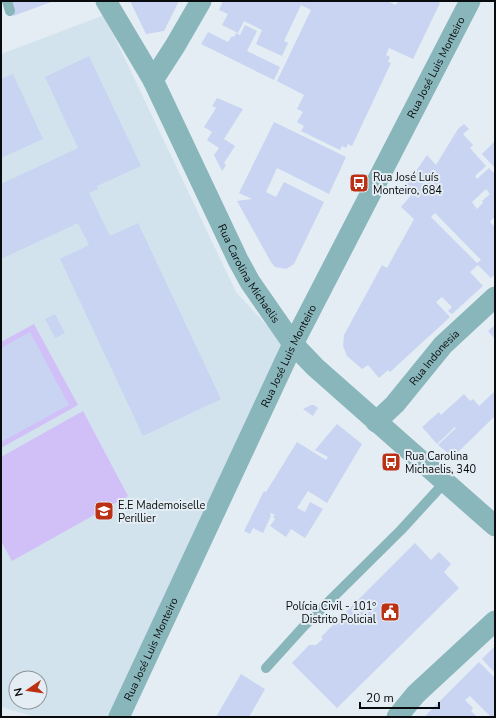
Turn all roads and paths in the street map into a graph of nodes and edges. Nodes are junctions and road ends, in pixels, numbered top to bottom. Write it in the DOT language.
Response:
graph roads {
  1 [pos="7,1"];
  2 [pos="106,1"];
  3 [pos="201,1"];
  4 [pos="470,1"];
  5 [pos="10,11"];
  6 [pos="153,80"];
  7 [pos="495,297"];
  8 [pos="293,344"];
  9 [pos="376,422"];
  10 [pos="445,482"];
  11 [pos="495,526"];
  12 [pos="495,621"];
  13 [pos="266,668"];
  14 [pos="119,717"];
  15 [pos="397,717"];
  1 -- 5 [label="lane"];
  2 -- 6 [label="street, Rua Carolina Michaelis"];
  3 -- 6 [label="street"];
  4 -- 8 [label="street, Rua José Luis Monteiro"];
  6 -- 8 [label="street, Rua Carolina Michaelis"];
  7 -- 9 [label="street, Rua Indonesia"];
  8 -- 9 [label="street, Rua Carolina Michaelis"];
  8 -- 14 [label="street, Rua José Luis Monteiro"];
  9 -- 10 [label="street, Rua Carolina Michaelis"];
  10 -- 11 [label="street, Rua Carolina Michaelis"];
  10 -- 13 [label="lane"];
  12 -- 15 [label="street"];
}
